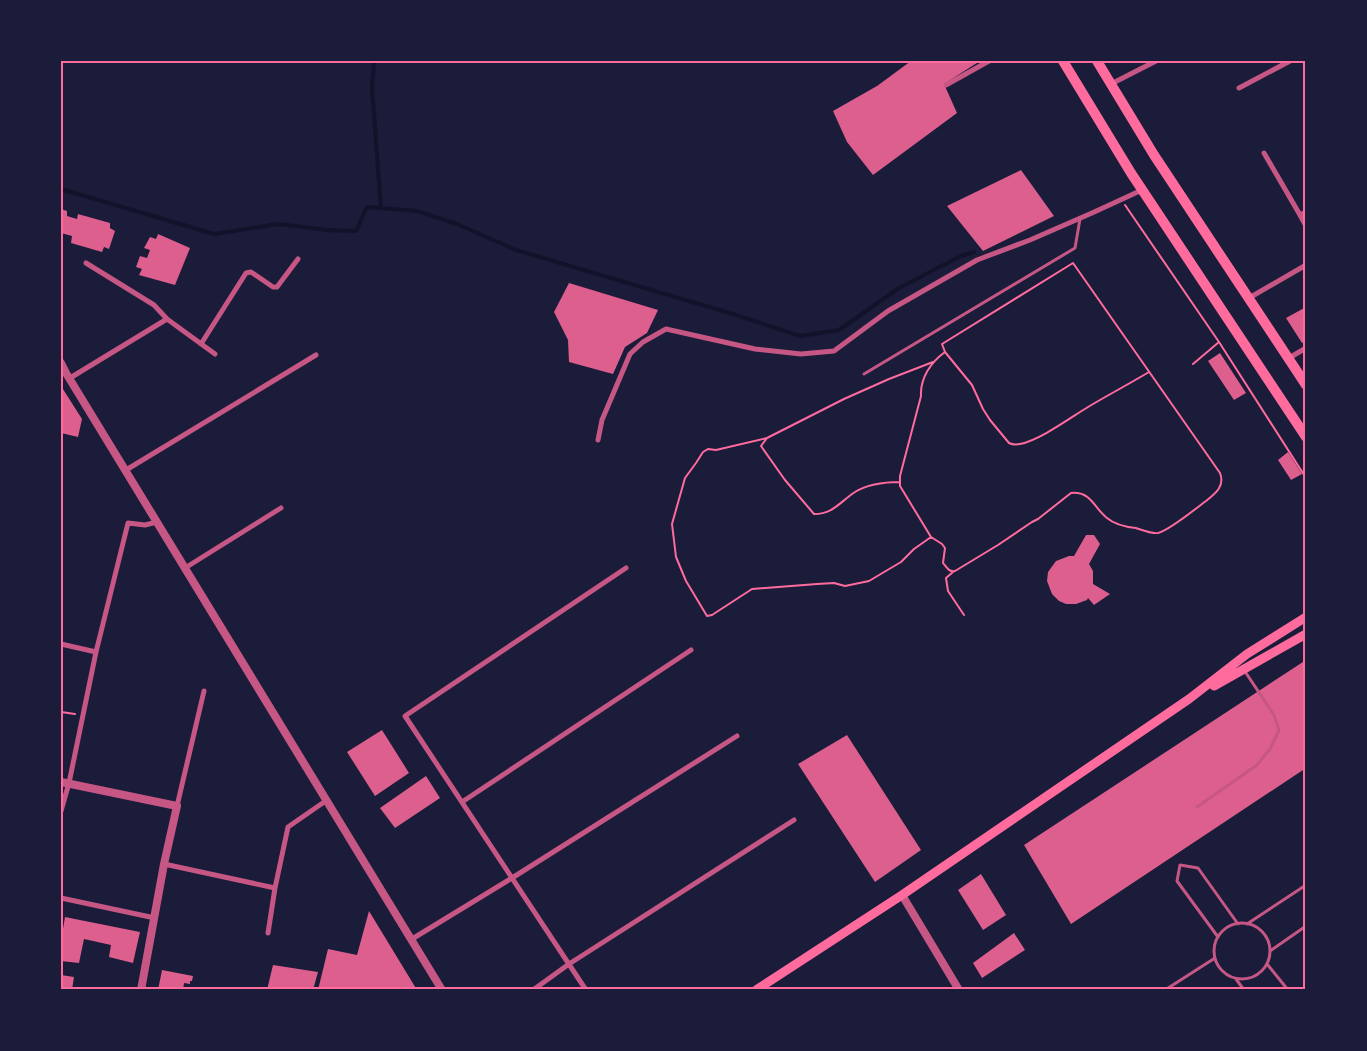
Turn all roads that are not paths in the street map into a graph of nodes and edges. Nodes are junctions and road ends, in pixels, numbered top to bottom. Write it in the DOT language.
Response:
graph roads {
  1 [pos="988,61"];
  2 [pos="1063,61"];
  3 [pos="1098,61"];
  4 [pos="1156,61"];
  5 [pos="1290,61"];
  6 [pos="1111,84"];
  7 [pos="946,86"];
  8 [pos="1239,88"];
  9 [pos="1264,153"];
  10 [pos="1142,190"];
  11 [pos="1306,212"];
  12 [pos="1300,215"];
  13 [pos="1080,218"];
  14 [pos="1306,226"];
  15 [pos="298,259"];
  16 [pos="86,264"];
  17 [pos="1306,265"];
  18 [pos="1248,298"];
  19 [pos="167,319"];
  20 [pos="201,344"];
  21 [pos="1306,348"];
  22 [pos="215,354"];
  23 [pos="316,355"];
  24 [pos="1288,359"];
  25 [pos="61,362"];
  26 [pos="864,374"];
  27 [pos="70,378"];
  28 [pos="1306,385"];
  29 [pos="1306,437"];
  30 [pos="598,440"];
  31 [pos="126,470"];
  32 [pos="281,508"];
  33 [pos="157,522"];
  34 [pos="185,568"];
  35 [pos="626,568"];
  36 [pos="1306,617"];
  37 [pos="1306,634"];
  38 [pos="61,644"];
  39 [pos="691,650"];
  40 [pos="96,652"];
  41 [pos="1243,669"];
  42 [pos="204,691"];
  43 [pos="1190,699"];
  44 [pos="737,736"];
  45 [pos="65,782"];
  46 [pos="327,800"];
  47 [pos="462,802"];
  48 [pos="177,806"];
  49 [pos="1197,807"];
  50 [pos="61,811"];
  51 [pos="794,820"];
  52 [pos="164,864"];
  53 [pos="512,878"];
  54 [pos="1306,884"];
  55 [pos="275,888"];
  56 [pos="902,895"];
  57 [pos="61,898"];
  58 [pos="155,918"];
  59 [pos="1238,924"];
  60 [pos="1247,924"];
  61 [pos="1306,926"];
  62 [pos="268,933"];
  63 [pos="1218,937"];
  64 [pos="412,940"];
  65 [pos="1270,951"];
  66 [pos="1215,958"];
  67 [pos="569,964"];
  68 [pos="1267,964"];
  69 [pos="1236,978"];
  70 [pos="142,990"];
  71 [pos="442,990"];
  72 [pos="533,990"];
  73 [pos="586,990"];
  74 [pos="756,990"];
  75 [pos="959,990"];
  76 [pos="1165,990"];
  77 [pos="1244,990"];
  78 [pos="1288,990"];
  1 -- 7 [label="street"];
  2 -- 10 [label="main road"];
  3 -- 6 [label="main road"];
  4 -- 6 [label="street"];
  5 -- 8 [label="street"];
  6 -- 18 [label="main road"];
  9 -- 12 [label="street"];
  10 -- 13 [label="street"];
  10 -- 29 [label="main road"];
  11 -- 12 [label="street"];
  12 -- 14 [label="street"];
  13 -- 26 [label="lane"];
  13 -- 30 [label="street"];
  15 -- 20 [label="street"];
  16 -- 19 [label="street"];
  17 -- 18 [label="street"];
  18 -- 24 [label="main road"];
  19 -- 20 [label="street"];
  19 -- 27 [label="street"];
  20 -- 22 [label="street"];
  21 -- 24 [label="street"];
  23 -- 31 [label="street"];
  24 -- 28 [label="main road"];
  25 -- 27 [label="street"];
  27 -- 31 [label="street"];
  31 -- 33 [label="street"];
  32 -- 34 [label="street"];
  33 -- 34 [label="street"];
  33 -- 40 [label="street"];
  34 -- 46 [label="street"];
  35 -- 47 [label="street"];
  36 -- 43 [label="main road"];
  37 -- 41 [label="main road"];
  38 -- 40 [label="street"];
  39 -- 47 [label="street"];
  40 -- 45 [label="street"];
  41 -- 43 [label="main road"];
  41 -- 49 [label="lane"];
  42 -- 48 [label="street"];
  43 -- 56 [label="main road"];
  44 -- 53 [label="street"];
  45 -- 48 [label="street"];
  45 -- 50 [label="street"];
  46 -- 55 [label="street"];
  46 -- 64 [label="street"];
  47 -- 53 [label="street"];
  48 -- 52 [label="street"];
  51 -- 67 [label="street"];
  52 -- 55 [label="street"];
  52 -- 58 [label="street"];
  53 -- 64 [label="street"];
  53 -- 67 [label="street"];
  54 -- 60 [label="lane"];
  55 -- 62 [label="street"];
  56 -- 74 [label="main road"];
  56 -- 75 [label="street"];
  57 -- 58 [label="street"];
  58 -- 70 [label="street"];
  59 -- 60 [label="lane"];
  59 -- 63 [label="lane"];
  59 -- 63 [label="lane"];
  60 -- 65 [label="lane"];
  61 -- 65 [label="lane"];
  63 -- 66 [label="lane"];
  64 -- 71 [label="street"];
  65 -- 68 [label="lane"];
  66 -- 69 [label="lane"];
  66 -- 76 [label="lane"];
  67 -- 72 [label="street"];
  67 -- 73 [label="street"];
  68 -- 69 [label="lane"];
  68 -- 78 [label="lane"];
  69 -- 77 [label="lane"];
}
